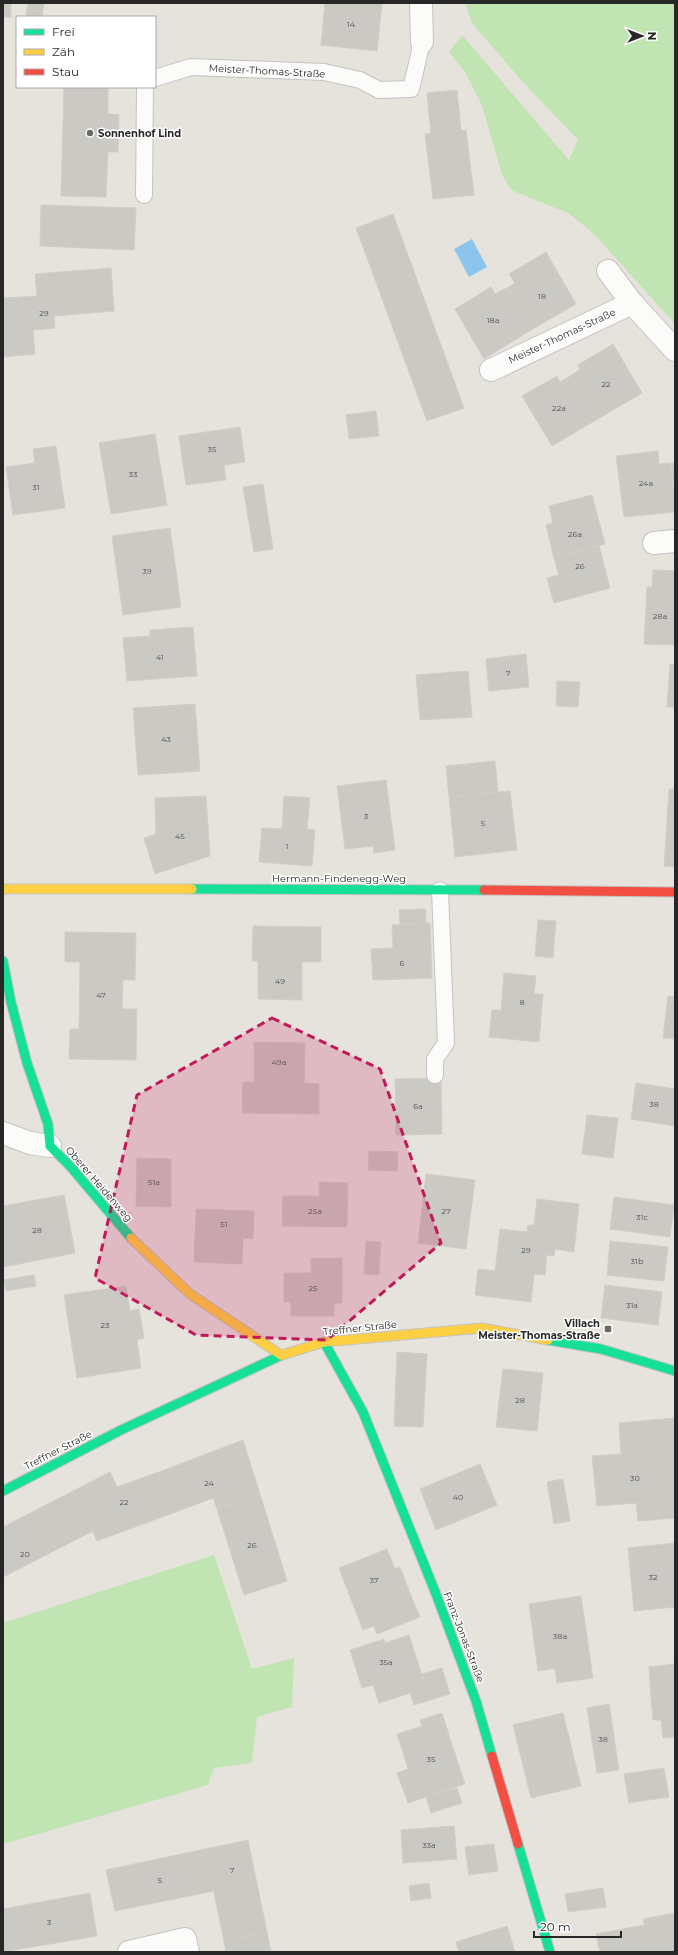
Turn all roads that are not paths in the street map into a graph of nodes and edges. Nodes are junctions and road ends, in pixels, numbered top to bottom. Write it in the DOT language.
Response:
graph roads {
  1 [pos="421,3"];
  2 [pos="422,42"];
  3 [pos="156,78"];
  4 [pos="145,88"];
  5 [pos="144,195"];
  6 [pos="608,271"];
  7 [pos="632,303"];
  8 [pos="675,350"];
  9 [pos="491,370"];
  10 [pos="3,889"];
  11 [pos="440,890"];
  12 [pos="675,892"];
  13 [pos="3,961"];
  14 [pos="435,1075"];
  15 [pos="3,1134"];
  16 [pos="50,1146"];
  17 [pos="324,1342"];
  18 [pos="281,1355"];
  19 [pos="675,1371"];
  20 [pos="3,1491"];
  21 [pos="129,1952"];
  22 [pos="188,1952"];
  23 [pos="550,1952"];
  1 -- 2 [label="street, Meister-Thomas-Straße"];
  2 -- 3 [label="lane, Meister-Thomas-Straße"];
  4 -- 5 [label="lane"];
  6 -- 7 [label="street"];
  7 -- 8 [label="street"];
  7 -- 9 [label="street, Meister-Thomas-Straße"];
  10 -- 11 [label="street, Hermann-Findenegg-Weg"];
  11 -- 12 [label="street, Hermann-Findenegg-Weg"];
  11 -- 14 [label="lane"];
  13 -- 16 [label="street, Oberer Heidenweg"];
  15 -- 16 [label="street"];
  16 -- 18 [label="street, Oberer Heidenweg"];
  17 -- 18 [label="street, Treffner Straße"];
  17 -- 19 [label="street, Treffner Straße"];
  17 -- 23 [label="street, Franz-Jonas-Straße"];
  18 -- 20 [label="street, Treffner Straße"];
  21 -- 22 [label="street"];
}
